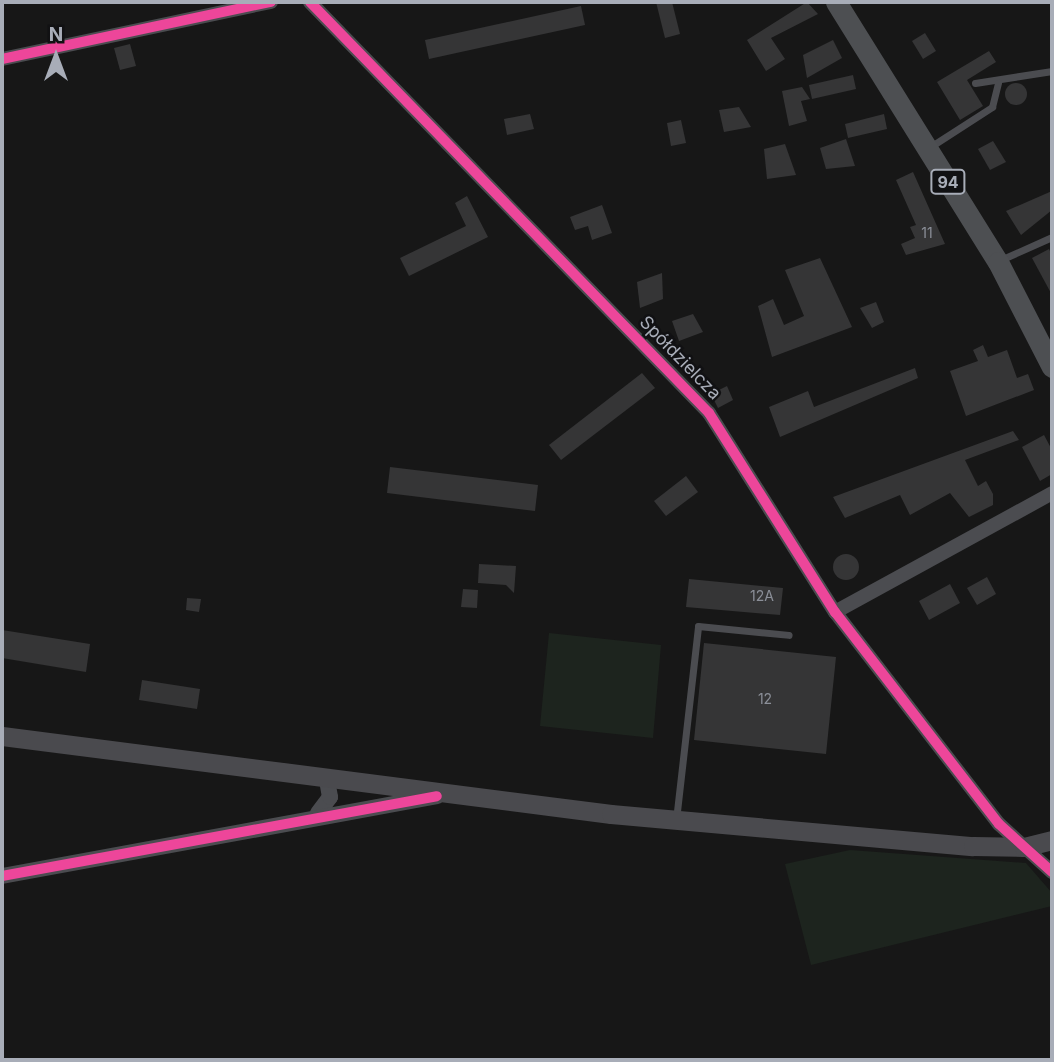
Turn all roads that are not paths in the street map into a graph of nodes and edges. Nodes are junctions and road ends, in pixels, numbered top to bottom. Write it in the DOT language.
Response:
graph roads {
  1 [pos="271,2"];
  2 [pos="310,2"];
  3 [pos="836,2"];
  4 [pos="2,59"];
  5 [pos="1052,71"];
  6 [pos="975,83"];
  7 [pos="998,83"];
  8 [pos="927,149"];
  9 [pos="1052,237"];
  10 [pos="998,261"];
  11 [pos="1052,367"];
  12 [pos="1052,493"];
  13 [pos="835,612"];
  14 [pos="789,635"];
  15 [pos="2,736"];
  16 [pos="327,780"];
  17 [pos="438,796"];
  18 [pos="318,813"];
  19 [pos="676,820"];
  20 [pos="1052,840"];
  21 [pos="1024,847"];
  22 [pos="1052,873"];
  23 [pos="2,876"];
  1 -- 4 [label="street"];
  2 -- 13 [label="street, Spółdzielcza"];
  3 -- 8 [label="main road, 94"];
  5 -- 7 [label="lane"];
  6 -- 7 [label="lane"];
  7 -- 8 [label="lane"];
  8 -- 10 [label="main road, 94"];
  9 -- 10 [label="lane"];
  10 -- 11 [label="main road, 94"];
  12 -- 13 [label="street"];
  13 -- 21 [label="street, Spółdzielcza"];
  14 -- 19 [label="lane"];
  15 -- 16 [label="main road"];
  16 -- 17 [label="main road"];
  16 -- 18 [label="street"];
  17 -- 18 [label="street"];
  17 -- 19 [label="main road"];
  18 -- 23 [label="street"];
  19 -- 21 [label="main road"];
  20 -- 21 [label="main road"];
  21 -- 22 [label="street, Spółdzielcza"];
}
